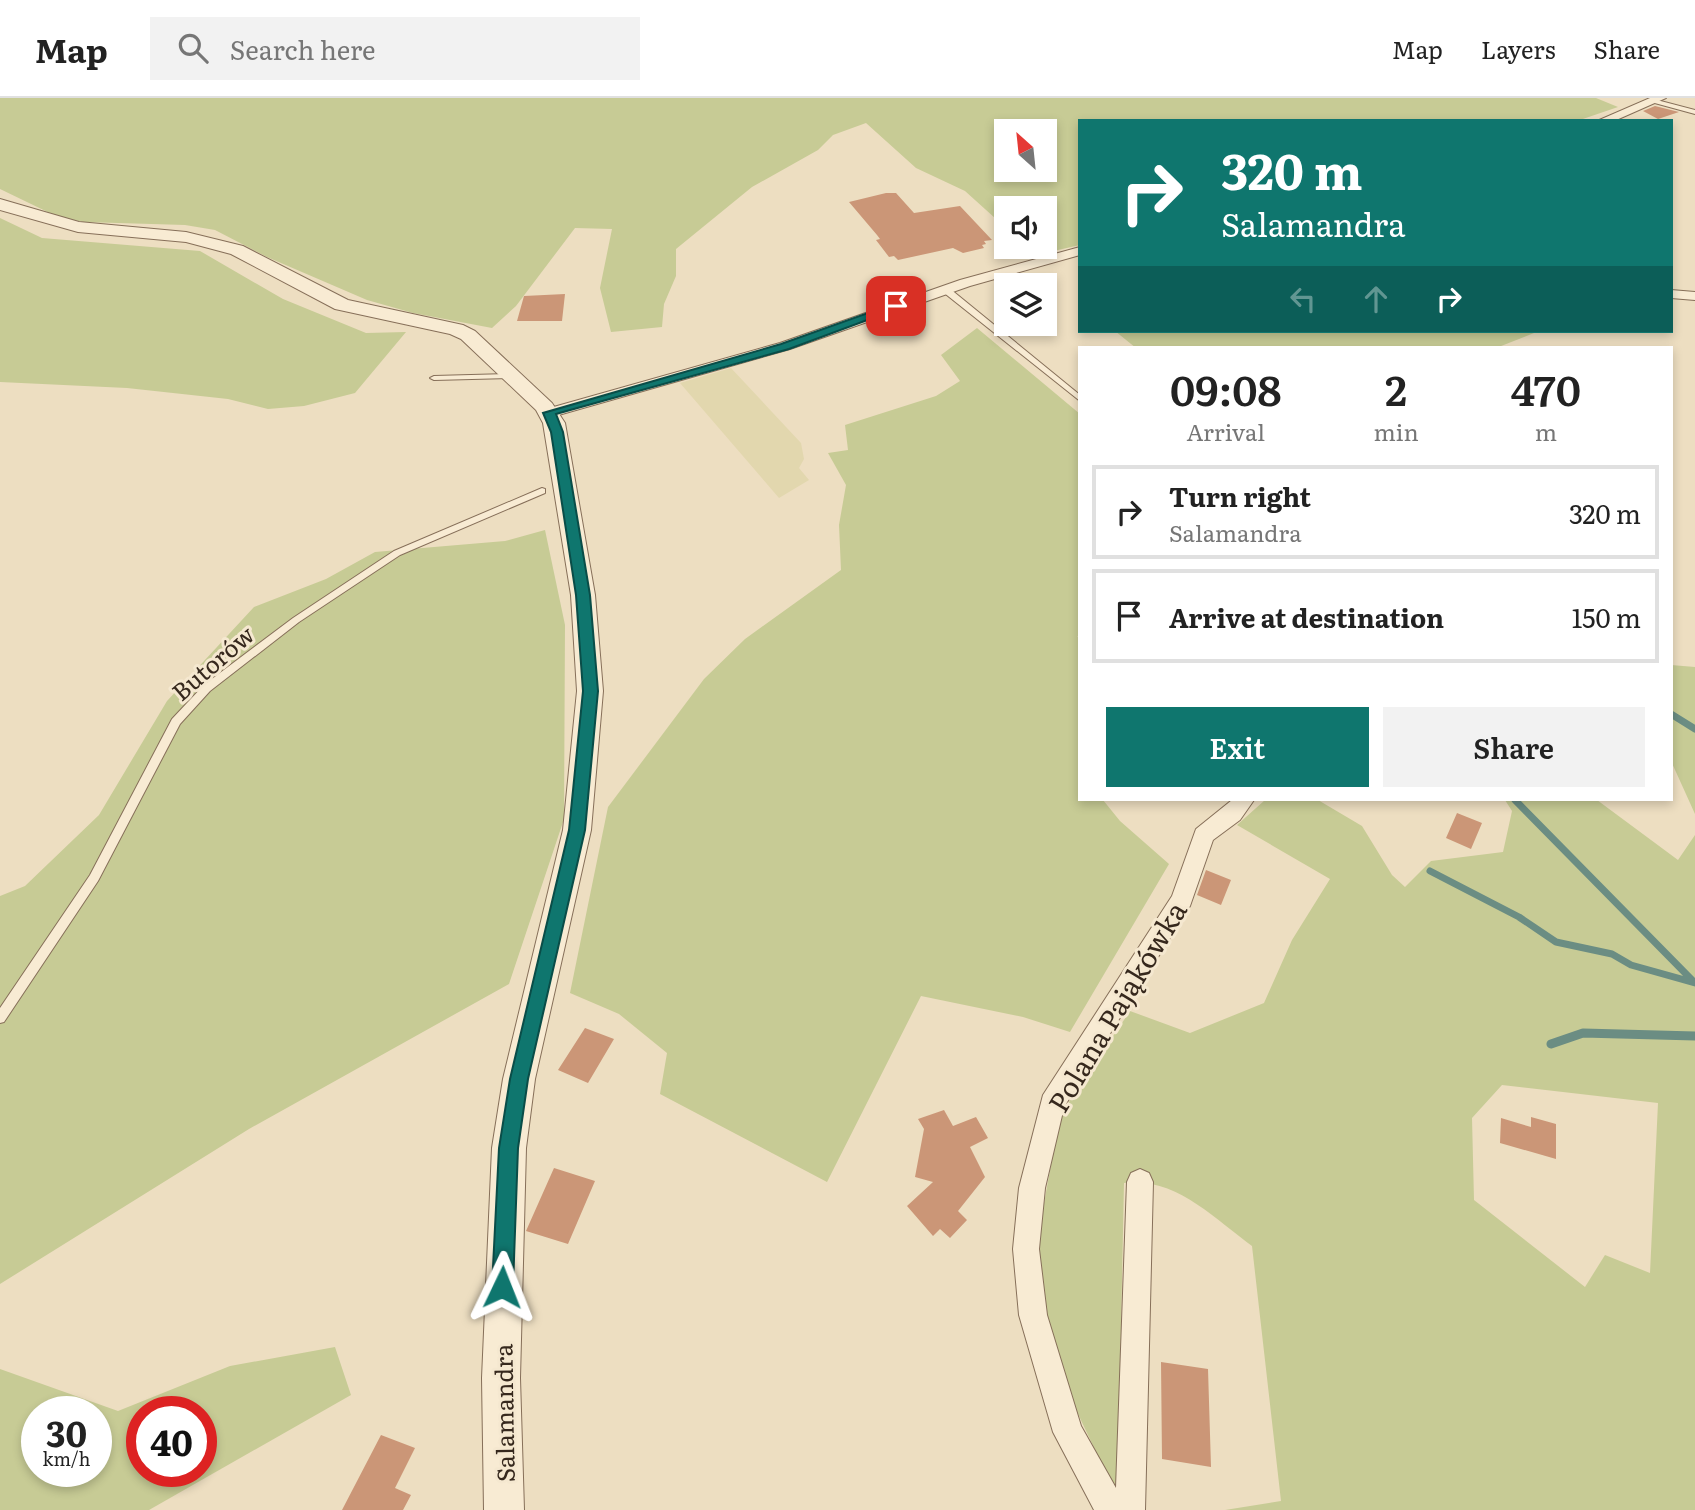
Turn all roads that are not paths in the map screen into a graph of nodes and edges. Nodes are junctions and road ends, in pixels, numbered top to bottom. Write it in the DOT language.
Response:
graph roads {
  1 [pos="1657,99"];
  2 [pos="1695,113"];
  3 [pos="1608,119"];
  4 [pos="0,204"];
  5 [pos="1078,251"];
  6 [pos="946,290"];
  7 [pos="1673,294"];
  8 [pos="1695,296"];
  9 [pos="508,376"];
  10 [pos="434,378"];
  11 [pos="1078,397"];
  12 [pos="549,413"];
  13 [pos="551,489"];
  14 [pos="1243,801"];
  15 [pos="0,1018"];
  16 [pos="1140,1182"];
  17 [pos="504,1510"];
  18 [pos="1111,1510"];
  19 [pos="1130,1510"];
  1 -- 2 [label="lane"];
  1 -- 3 [label="street"];
  4 -- 9 [label="street"];
  5 -- 6 [label="street"];
  6 -- 11 [label="lane"];
  6 -- 12 [label="street"];
  7 -- 8 [label="street"];
  9 -- 10 [label="lane"];
  9 -- 12 [label="street"];
  12 -- 13 [label="street, Salamandra"];
  13 -- 15 [label="lane, Butorów"];
  13 -- 17 [label="street, Salamandra"];
  14 -- 18 [label="street, Polana Pająkówka"];
  16 -- 19 [label="street"];
}
